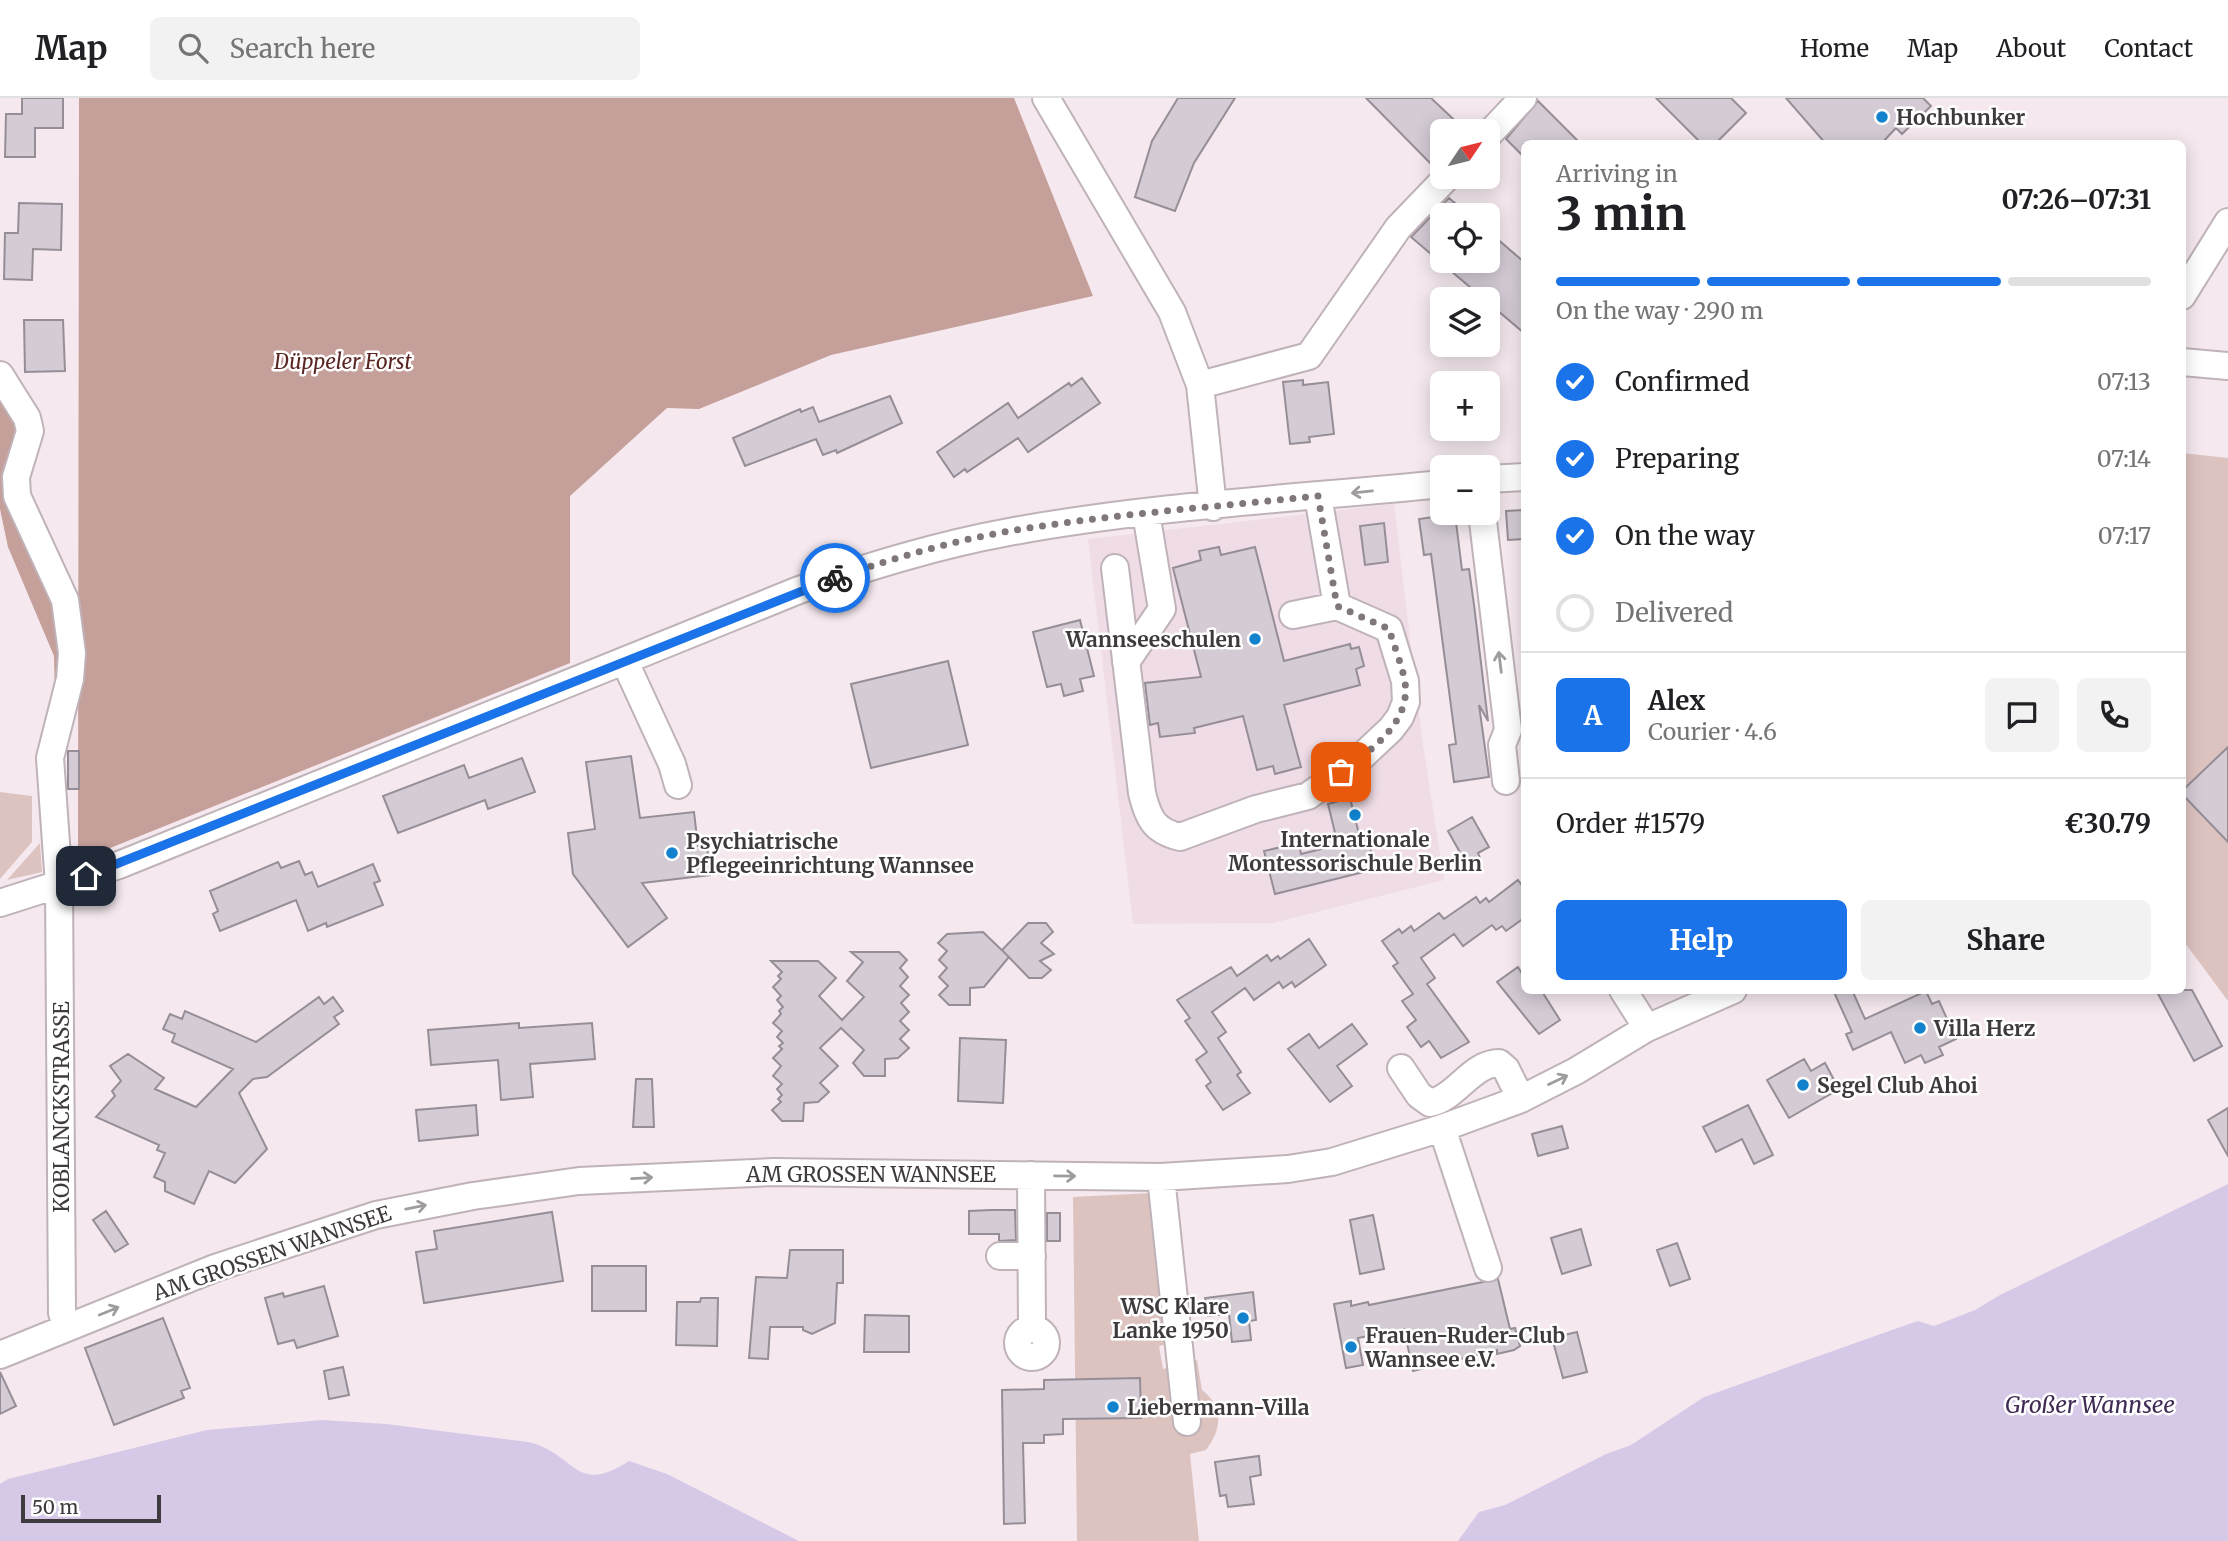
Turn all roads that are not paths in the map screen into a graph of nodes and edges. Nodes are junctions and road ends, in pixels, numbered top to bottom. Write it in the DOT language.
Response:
graph roads {
  1 [pos="1046,98"];
  2 [pos="1523,98"];
  3 [pos="1500,122"];
  4 [pos="1435,189"];
  5 [pos="2228,222"];
  6 [pos="2186,290"];
  7 [pos="2186,362"];
  8 [pos="2228,366"];
  9 [pos="0,374"];
  10 [pos="1200,386"];
  11 [pos="1521,477"];
  12 [pos="1500,479"];
  13 [pos="1430,485"];
  14 [pos="1318,496"];
  15 [pos="1213,507"];
  16 [pos="1146,513"];
  17 [pos="1484,525"];
  18 [pos="1115,568"];
  19 [pos="1337,606"];
  20 [pos="1293,615"];
  21 [pos="625,662"];
  22 [pos="1126,662"];
  23 [pos="1516,729"];
  24 [pos="1506,781"];
  25 [pos="678,785"];
  26 [pos="59,885"];
  27 [pos="0,903"];
  28 [pos="1626,994"];
  29 [pos="1724,994"];
  30 [pos="1647,1028"];
  31 [pos="1401,1068"];
  32 [pos="1521,1099"];
  33 [pos="1442,1128"];
  34 [pos="1031,1175"];
  35 [pos="1161,1177"];
  36 [pos="1000,1256"];
  37 [pos="1032,1256"];
  38 [pos="1488,1268"];
  39 [pos="67,1328"];
  40 [pos="1032,1329"];
  41 [pos="0,1355"];
  42 [pos="1187,1422"];
  1 -- 10 [label="street"];
  2 -- 3 [label="street"];
  4 -- 10 [label="street"];
  5 -- 6 [label="street"];
  7 -- 8 [label="street"];
  9 -- 26 [label="street, KOBLANCKSTRASSE"];
  10 -- 15 [label="street"];
  11 -- 12 [label="street"];
  13 -- 14 [label="street, one-way"];
  14 -- 15 [label="street"];
  14 -- 19 [label="street"];
  15 -- 16 [label="street"];
  16 -- 21 [label="street"];
  16 -- 22 [label="street"];
  23 -- 17 [label="street, one-way"];
  18 -- 22 [label="street"];
  19 -- 20 [label="street"];
  19 -- 22 [label="street"];
  21 -- 25 [label="street"];
  21 -- 26 [label="street"];
  23 -- 24 [label="street"];
  26 -- 27 [label="street"];
  26 -- 39 [label="street, KOBLANCKSTRASSE"];
  28 -- 30 [label="street"];
  29 -- 30 [label="street, AM GROSSEN WANNSEE"];
  32 -- 30 [label="street, AM GROSSEN WANNSEE, one-way"];
  31 -- 32 [label="street"];
  32 -- 33 [label="street, AM GROSSEN WANNSEE"];
  33 -- 35 [label="street, AM GROSSEN WANNSEE"];
  33 -- 38 [label="street"];
  34 -- 35 [label="street, AM GROSSEN WANNSEE, one-way"];
  34 -- 37 [label="street"];
  39 -- 34 [label="street, AM GROSSEN WANNSEE, one-way"];
  35 -- 42 [label="street"];
  36 -- 37 [label="street"];
  37 -- 40 [label="street"];
  39 -- 41 [label="street, AM GROSSEN WANNSEE"];
}
